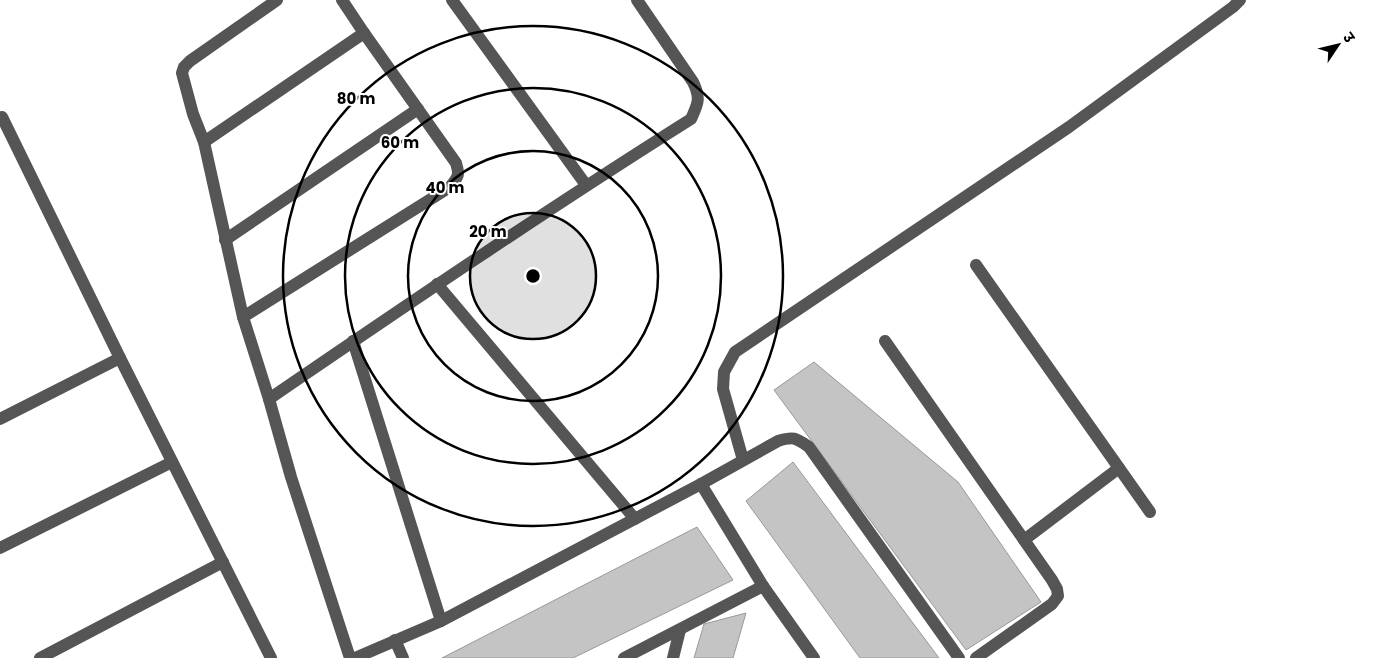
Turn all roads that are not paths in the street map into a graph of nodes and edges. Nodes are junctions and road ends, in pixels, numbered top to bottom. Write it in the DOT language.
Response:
graph roads {
  1 [pos="277,0"];
  2 [pos="342,0"];
  3 [pos="452,0"];
  4 [pos="637,0"];
  5 [pos="1240,0"];
  6 [pos="364,34"];
  7 [pos="418,109"];
  8 [pos="2,117"];
  9 [pos="204,142"];
  10 [pos="586,185"];
  11 [pos="225,240"];
  12 [pos="976,265"];
  13 [pos="436,284"];
  14 [pos="243,317"];
  15 [pos="885,340"];
  16 [pos="353,341"];
  17 [pos="120,358"];
  18 [pos="269,399"];
  19 [pos="0,419"];
  20 [pos="743,460"];
  21 [pos="172,462"];
  22 [pos="1119,468"];
  23 [pos="701,484"];
  24 [pos="1150,512"];
  25 [pos="635,519"];
  26 [pos="1024,540"];
  27 [pos="0,548"];
  28 [pos="223,562"];
  29 [pos="762,586"];
  30 [pos="441,620"];
  31 [pos="680,630"];
  32 [pos="395,640"];
  33 [pos="40,658"];
  34 [pos="271,658"];
  35 [pos="350,658"];
  36 [pos="355,658"];
  37 [pos="403,658"];
  38 [pos="624,658"];
  39 [pos="673,658"];
  40 [pos="814,658"];
  41 [pos="959,658"];
  42 [pos="976,658"];
  1 -- 9 [label="street"];
  2 -- 6 [label="street"];
  3 -- 10 [label="street"];
  4 -- 10 [label="street"];
  5 -- 20 [label="street"];
  6 -- 7 [label="street"];
  6 -- 9 [label="street"];
  7 -- 11 [label="street"];
  7 -- 14 [label="street"];
  8 -- 17 [label="street"];
  9 -- 11 [label="street"];
  10 -- 13 [label="street"];
  11 -- 14 [label="street"];
  12 -- 22 [label="street"];
  13 -- 16 [label="street"];
  13 -- 25 [label="street"];
  14 -- 18 [label="street"];
  15 -- 26 [label="street"];
  16 -- 18 [label="street"];
  16 -- 30 [label="street"];
  17 -- 19 [label="street"];
  17 -- 21 [label="street"];
  18 -- 35 [label="street"];
  20 -- 23 [label="street"];
  20 -- 41 [label="street"];
  21 -- 27 [label="street"];
  21 -- 28 [label="street"];
  22 -- 24 [label="street"];
  22 -- 26 [label="street"];
  23 -- 25 [label="street"];
  23 -- 29 [label="street"];
  25 -- 30 [label="street"];
  26 -- 42 [label="street"];
  28 -- 33 [label="street"];
  28 -- 34 [label="street"];
  29 -- 31 [label="street"];
  29 -- 40 [label="street"];
  30 -- 32 [label="street"];
  31 -- 38 [label="street"];
  31 -- 39 [label="street"];
  32 -- 36 [label="street"];
  32 -- 37 [label="street"];
}
